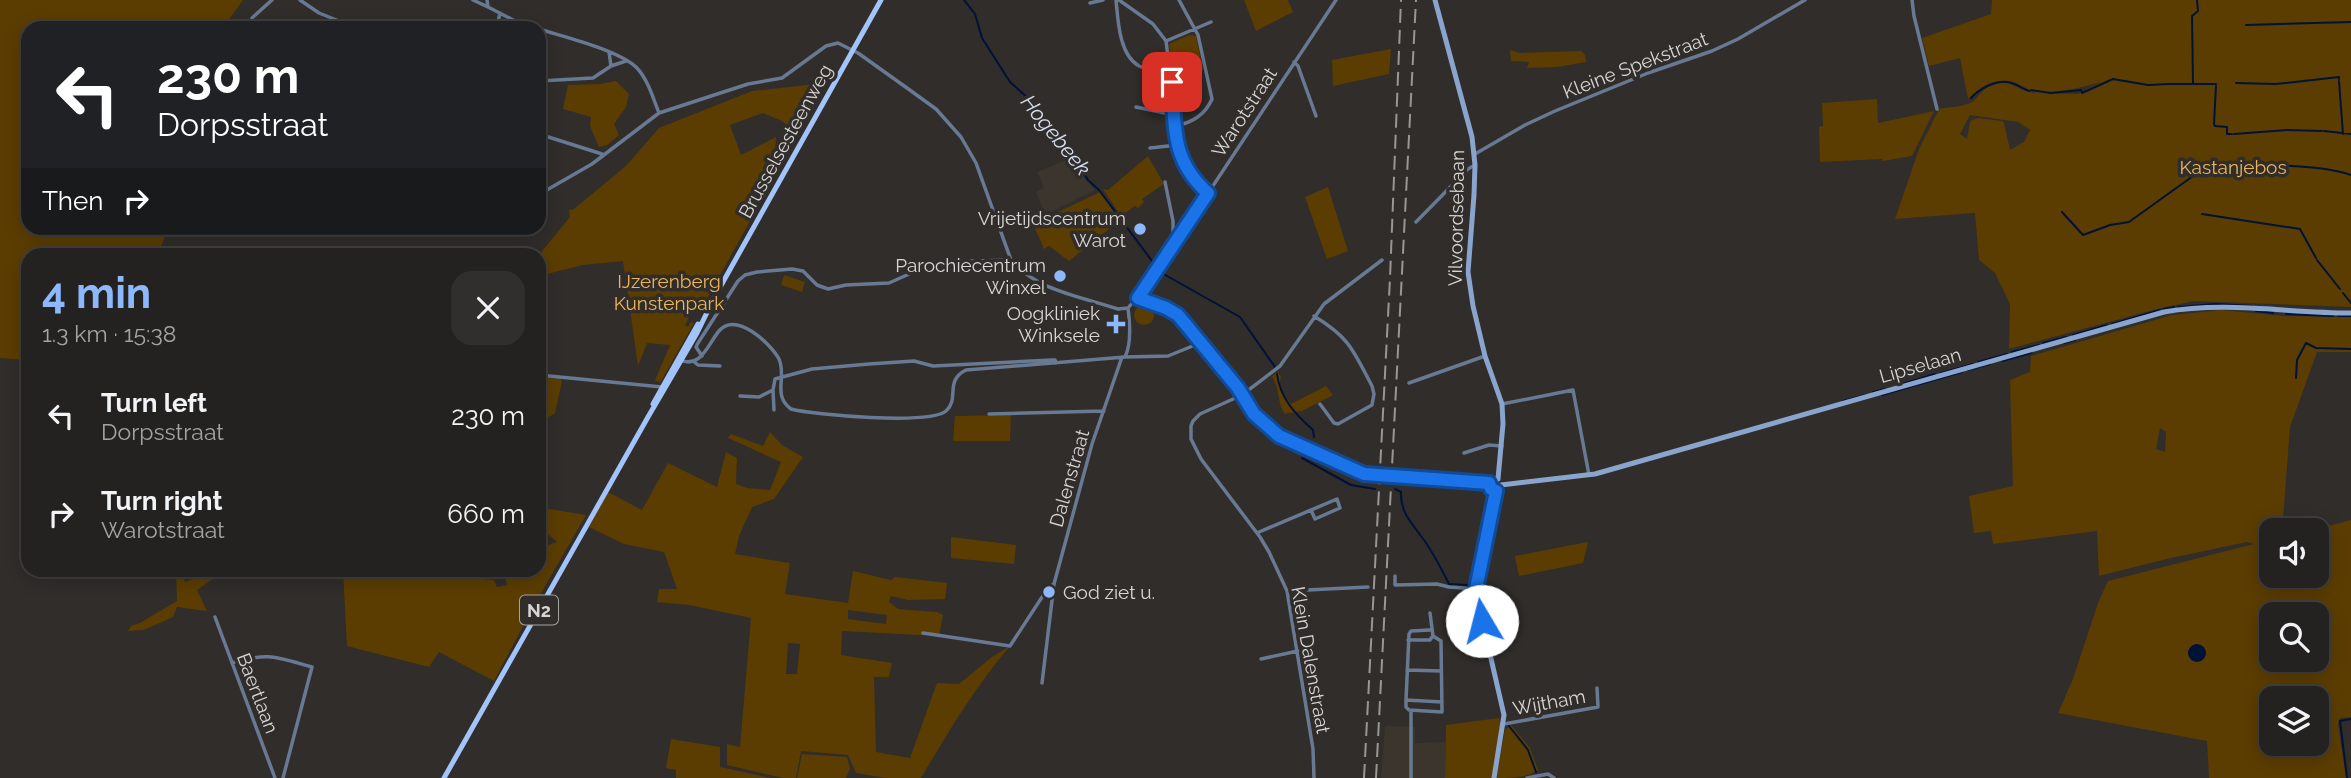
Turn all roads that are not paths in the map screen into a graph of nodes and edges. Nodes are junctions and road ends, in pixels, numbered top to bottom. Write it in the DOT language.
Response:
graph roads {
  1 [pos="272,0"];
  2 [pos="300,0"];
  3 [pos="473,0"];
  4 [pos="487,0"];
  5 [pos="881,0"];
  6 [pos="1103,0"];
  7 [pos="1117,0"];
  8 [pos="1179,0"];
  9 [pos="1336,0"];
  10 [pos="1434,0"];
  11 [pos="1805,0"];
  12 [pos="1912,0"];
  13 [pos="1090,3"];
  14 [pos="488,7"];
  15 [pos="499,13"];
  16 [pos="252,21"];
  17 [pos="339,21"];
  18 [pos="498,21"];
  19 [pos="515,21"];
  20 [pos="1212,22"];
  21 [pos="1195,30"];
  22 [pos="546,32"];
  23 [pos="1166,41"];
  24 [pos="853,50"];
  25 [pos="609,52"];
  26 [pos="626,61"];
  27 [pos="1294,62"];
  28 [pos="611,66"];
  29 [pos="1171,71"];
  30 [pos="546,81"];
  31 [pos="1136,107"];
  32 [pos="1937,109"];
  33 [pos="659,113"];
  34 [pos="1174,115"];
  35 [pos="1316,116"];
  36 [pos="1175,126"];
  37 [pos="546,136"];
  38 [pos="1177,145"];
  39 [pos="1150,148"];
  40 [pos="602,154"];
  41 [pos="1475,154"];
  42 [pos="1475,165"];
  43 [pos="1165,182"];
  44 [pos="546,190"];
  45 [pos="1208,193"];
  46 [pos="1416,222"];
  47 [pos="1173,243"];
  48 [pos="1011,260"];
  49 [pos="1382,260"];
  50 [pos="1138,298"];
  51 [pos="1128,308"];
  52 [pos="2351,313"];
  53 [pos="1314,316"];
  54 [pos="1200,343"];
  55 [pos="702,356"];
  56 [pos="1485,356"];
  57 [pos="1123,357"];
  58 [pos="680,359"];
  59 [pos="693,361"];
  60 [pos="1056,363"];
  61 [pos="720,366"];
  62 [pos="546,376"];
  63 [pos="781,376"];
  64 [pos="1409,383"];
  65 [pos="664,388"];
  66 [pos="773,390"];
  67 [pos="1242,395"];
  68 [pos="740,396"];
  69 [pos="1320,404"];
  70 [pos="1502,404"];
  71 [pos="774,410"];
  72 [pos="1104,411"];
  73 [pos="989,414"];
  74 [pos="1502,446"];
  75 [pos="1464,453"];
  76 [pos="1589,475"];
  77 [pos="1499,482"];
  78 [pos="1489,483"];
  79 [pos="1496,491"];
  80 [pos="1311,510"];
  81 [pos="1257,533"];
  82 [pos="1395,576"];
  83 [pos="1054,584"];
  84 [pos="1368,587"];
  85 [pos="1476,589"];
  86 [pos="1287,591"];
  87 [pos="1430,613"];
  88 [pos="215,617"];
  89 [pos="1430,630"];
  90 [pos="923,633"];
  91 [pos="1433,636"];
  92 [pos="1408,640"];
  93 [pos="1298,651"];
  94 [pos="1261,659"];
  95 [pos="232,663"];
  96 [pos="1407,670"];
  97 [pos="1441,671"];
  98 [pos="1042,683"];
  99 [pos="1597,688"];
  100 [pos="1406,700"];
  101 [pos="1442,702"];
  102 [pos="1411,710"];
  103 [pos="1504,724"];
  104 [pos="275,778"];
  105 [pos="284,778"];
  106 [pos="444,778"];
  107 [pos="1314,778"];
  108 [pos="1411,778"];
  109 [pos="1494,778"];
  110 [pos="1527,778"];
  111 [pos="1554,778"];
  1 -- 16 [label="street"];
  2 -- 17 [label="street"];
  3 -- 14 [label="street"];
  4 -- 14 [label="street"];
  5 -- 24 [label="main road, Brusselsesteenweg / N2"];
  6 -- 13 [label="street"];
  7 -- 23 [label="street"];
  7 -- 29 [label="street"];
  8 -- 21 [label="street"];
  9 -- 27 [label="street, Warotstraat"];
  10 -- 41 [label="street, Vilvoordsebaan"];
  11 -- 41 [label="street, Kleine Spekstraat"];
  12 -- 32 [label="street"];
  14 -- 15 [label="street"];
  15 -- 18 [label="street"];
  15 -- 19 [label="street"];
  20 -- 21 [label="street"];
  21 -- 23 [label="street"];
  21 -- 36 [label="street"];
  22 -- 25 [label="street"];
  23 -- 29 [label="street"];
  24 -- 33 [label="street"];
  24 -- 48 [label="street"];
  24 -- 58 [label="main road, Brusselsesteenweg / N2"];
  25 -- 26 [label="street"];
  25 -- 28 [label="street"];
  26 -- 28 [label="street"];
  26 -- 33 [label="street"];
  27 -- 35 [label="street"];
  27 -- 45 [label="street, Warotstraat"];
  28 -- 30 [label="street"];
  29 -- 34 [label="street"];
  31 -- 34 [label="street"];
  33 -- 40 [label="street"];
  34 -- 36 [label="street"];
  36 -- 38 [label="street"];
  37 -- 40 [label="street"];
  38 -- 39 [label="street"];
  38 -- 45 [label="street"];
  40 -- 44 [label="street"];
  41 -- 42 [label="street, Vilvoordsebaan"];
  42 -- 46 [label="street"];
  42 -- 56 [label="street, Vilvoordsebaan"];
  43 -- 47 [label="street"];
  45 -- 47 [label="street, Warotstraat"];
  47 -- 50 [label="street, Warotstraat"];
  48 -- 51 [label="street"];
  48 -- 55 [label="street"];
  49 -- 53 [label="street, Klein Dalenstraat"];
  50 -- 51 [label="street, Warotstraat"];
  50 -- 54 [label="street"];
  51 -- 57 [label="street, Dalenstraat"];
  52 -- 76 [label="street, Lipselaan"];
  53 -- 67 [label="street, Klein Dalenstraat"];
  53 -- 69 [label="street"];
  54 -- 57 [label="street"];
  54 -- 67 [label="street"];
  55 -- 59 [label="street"];
  55 -- 63 [label="street"];
  56 -- 64 [label="street"];
  56 -- 70 [label="street, Vilvoordsebaan"];
  57 -- 60 [label="street"];
  57 -- 72 [label="street, Dalenstraat"];
  58 -- 59 [label="street"];
  58 -- 65 [label="main road, Brusselsesteenweg / N2"];
  59 -- 61 [label="street"];
  60 -- 63 [label="street"];
  60 -- 63 [label="street"];
  62 -- 65 [label="street"];
  63 -- 66 [label="street"];
  65 -- 106 [label="main road, Brusselsesteenweg / N2"];
  66 -- 68 [label="street"];
  66 -- 71 [label="street"];
  67 -- 78 [label="street, bridge"];
  67 -- 81 [label="street, Klein Dalenstraat"];
  70 -- 74 [label="street, Vilvoordsebaan"];
  70 -- 76 [label="street"];
  72 -- 73 [label="street"];
  72 -- 83 [label="street, Dalenstraat"];
  74 -- 75 [label="street"];
  74 -- 77 [label="street, Vilvoordsebaan"];
  76 -- 77 [label="street, Lipselaan"];
  77 -- 78 [label="street, Lipselaan"];
  77 -- 79 [label="street"];
  78 -- 79 [label="street"];
  79 -- 85 [label="street"];
  80 -- 80 [label="street"];
  80 -- 81 [label="street"];
  81 -- 86 [label="street, Klein Dalenstraat"];
  82 -- 85 [label="street"];
  83 -- 90 [label="street, Dalenstraat"];
  83 -- 98 [label="street"];
  84 -- 86 [label="street"];
  85 -- 103 [label="street"];
  86 -- 93 [label="street, Klein Dalenstraat"];
  87 -- 89 [label="street"];
  88 -- 95 [label="street, Baertlaan"];
  89 -- 91 [label="street"];
  89 -- 92 [label="street"];
  91 -- 92 [label="street"];
  91 -- 97 [label="street"];
  92 -- 96 [label="street"];
  93 -- 94 [label="street"];
  93 -- 107 [label="street, Klein Dalenstraat"];
  95 -- 104 [label="street, Baertlaan"];
  95 -- 105 [label="street"];
  96 -- 97 [label="street"];
  96 -- 100 [label="street"];
  97 -- 101 [label="street"];
  99 -- 103 [label="street, Wijtham"];
  100 -- 101 [label="street"];
  100 -- 102 [label="street"];
  101 -- 102 [label="street"];
  102 -- 108 [label="street"];
  103 -- 109 [label="street"];
  110 -- 111 [label="street"];
}
